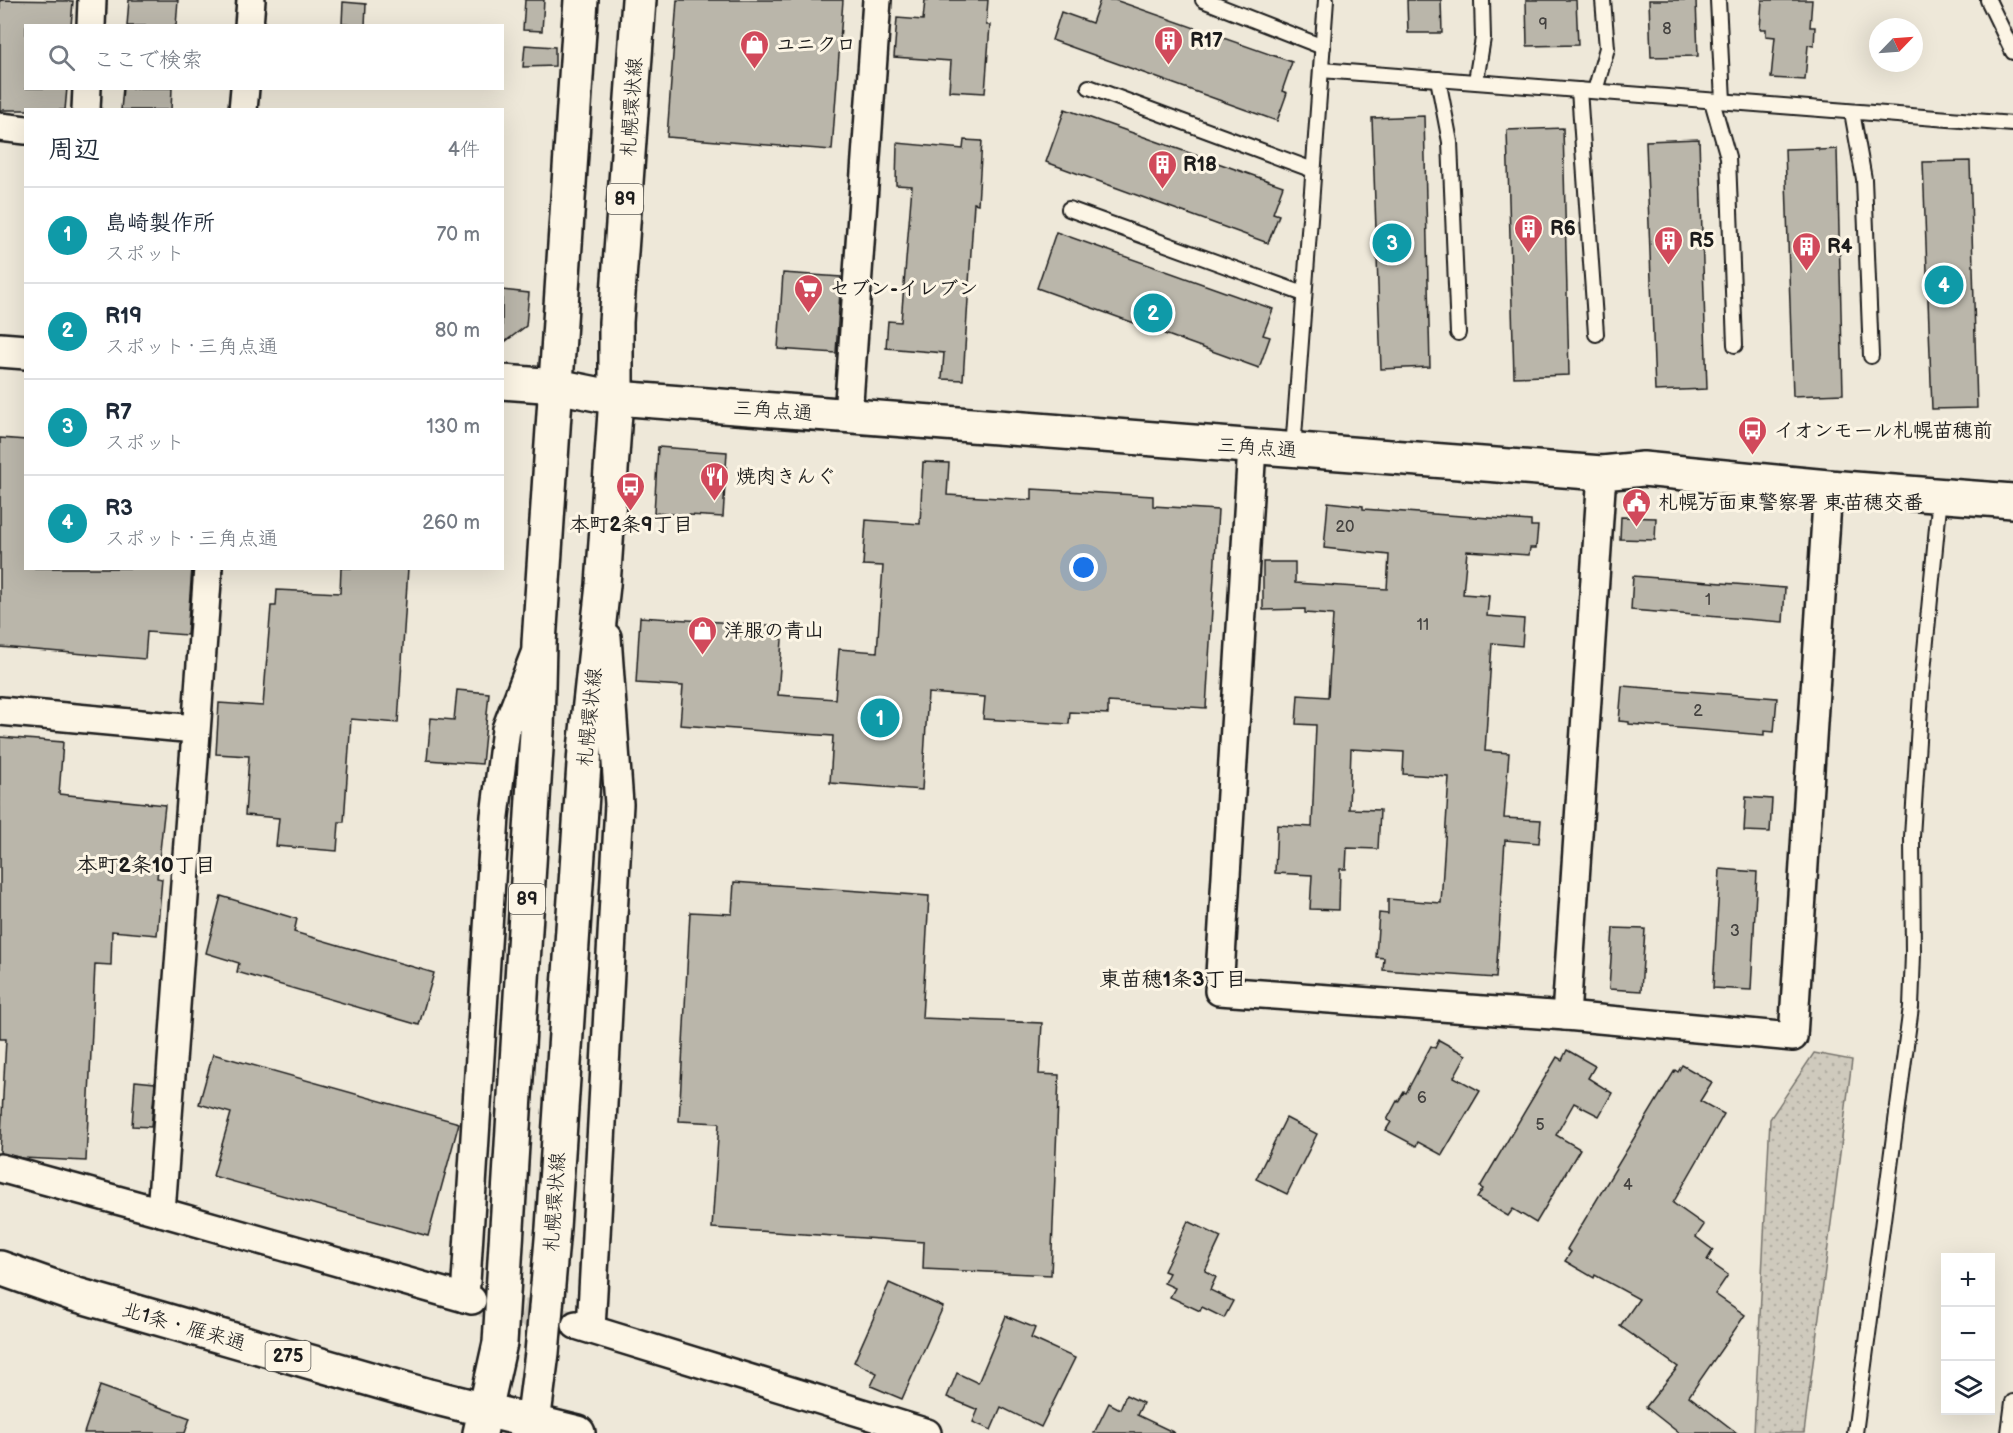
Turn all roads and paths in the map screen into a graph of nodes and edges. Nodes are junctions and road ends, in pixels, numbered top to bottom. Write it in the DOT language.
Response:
graph roads {
  1 [pos="92,0"];
  2 [pos="250,0"];
  3 [pos="581,0"];
  4 [pos="639,0"];
  5 [pos="877,0"];
  6 [pos="1203,0"];
  7 [pos="1326,0"];
  8 [pos="1482,0"];
  9 [pos="1603,0"];
  10 [pos="1719,0"];
  11 [pos="1988,0"];
  12 [pos="91,24"];
  13 [pos="249,24"];
  14 [pos="1323,47"];
  15 [pos="2013,52"];
  16 [pos="1321,70"];
  17 [pos="1438,79"];
  18 [pos="1476,81"];
  19 [pos="1089,87"];
  20 [pos="87,90"];
  21 [pos="245,90"];
  22 [pos="1579,90"];
  23 [pos="1595,91"];
  24 [pos="1717,101"];
  25 [pos="86,108"];
  26 [pos="243,108"];
  27 [pos="1852,112"];
  28 [pos="2013,124"];
  29 [pos="0,128"];
  30 [pos="24,130"];
  31 [pos="1313,170"];
  32 [pos="1069,209"];
  33 [pos="1304,294"];
  34 [pos="1458,333"];
  35 [pos="1596,334"];
  36 [pos="1735,345"];
  37 [pos="0,350"];
  38 [pos="24,352"];
  39 [pos="1872,356"];
  40 [pos="504,382"];
  41 [pos="557,386"];
  42 [pos="616,398"];
  43 [pos="848,416"];
  44 [pos="1252,447"];
  45 [pos="1293,450"];
  46 [pos="1602,473"];
  47 [pos="1828,487"];
  48 [pos="1940,496"];
  49 [pos="2013,501"];
  50 [pos="208,570"];
  51 [pos="603,585"];
  52 [pos="539,643"];
  53 [pos="0,711"];
  54 [pos="195,729"];
  55 [pos="1566,1016"];
  56 [pos="0,1168"];
  57 [pos="161,1212"];
  58 [pos="0,1268"];
  59 [pos="2013,1402"];
  60 [pos="483,1422"];
  61 [pos="531,1428"];
  62 [pos="578,1433"];
  63 [pos="927,1433"];
  64 [pos="1855,1433"];
  65 [pos="2009,1433"];
  1 -- 12 [label="street"];
  2 -- 13 [label="street"];
  3 -- 41 [label="main road, 89"];
  4 -- 42 [label="main road, 札幌環状線 / 89"];
  5 -- 43 [label="street"];
  6 -- 14 [label="lane"];
  7 -- 14 [label="lane"];
  8 -- 18 [label="lane"];
  9 -- 23 [label="lane"];
  10 -- 24 [label="lane"];
  11 -- 15 [label="lane"];
  14 -- 16 [label="lane"];
  16 -- 17 [label="lane"];
  16 -- 31 [label="lane"];
  17 -- 18 [label="lane"];
  17 -- 34 [label="lane"];
  18 -- 22 [label="lane"];
  19 -- 31 [label="lane"];
  20 -- 25 [label="street"];
  21 -- 26 [label="street"];
  22 -- 23 [label="lane"];
  22 -- 35 [label="lane"];
  23 -- 24 [label="lane"];
  24 -- 27 [label="lane"];
  24 -- 36 [label="lane"];
  27 -- 28 [label="lane"];
  27 -- 39 [label="lane"];
  29 -- 30 [label="street"];
  31 -- 33 [label="lane"];
  32 -- 33 [label="lane"];
  33 -- 45 [label="lane"];
  37 -- 38 [label="main road"];
  40 -- 41 [label="main road, 三角点通"];
  41 -- 42 [label="main road, 三角点通"];
  41 -- 52 [label="main road, 89"];
  42 -- 43 [label="main road, 三角点通"];
  42 -- 51 [label="main road, 札幌環状線 / 89"];
  43 -- 44 [label="main road, 三角点通"];
  44 -- 45 [label="main road, 三角点通"];
  44 -- 55 [label="street"];
  45 -- 46 [label="main road, 三角点通"];
  46 -- 47 [label="main road, 三角点通"];
  46 -- 55 [label="street"];
  47 -- 48 [label="main road, 三角点通"];
  47 -- 55 [label="street"];
  48 -- 49 [label="main road, 三角点通"];
  48 -- 64 [label="lane"];
  50 -- 54 [label="street"];
  51 -- 61 [label="main road, 札幌環状線 / 89"];
  51 -- 63 [label="street"];
  52 -- 57 [label="street"];
  52 -- 60 [label="main road, 89"];
  53 -- 54 [label="street"];
  54 -- 57 [label="street"];
  56 -- 57 [label="street"];
  58 -- 60 [label="main road, 北1条・雁来通 / 275"];
  59 -- 65 [label="lane"];
  60 -- 61 [label="main road, 北1条・雁来通 / 275"];
  61 -- 62 [label="main road, 北1条・雁来通 / 275"];
}
